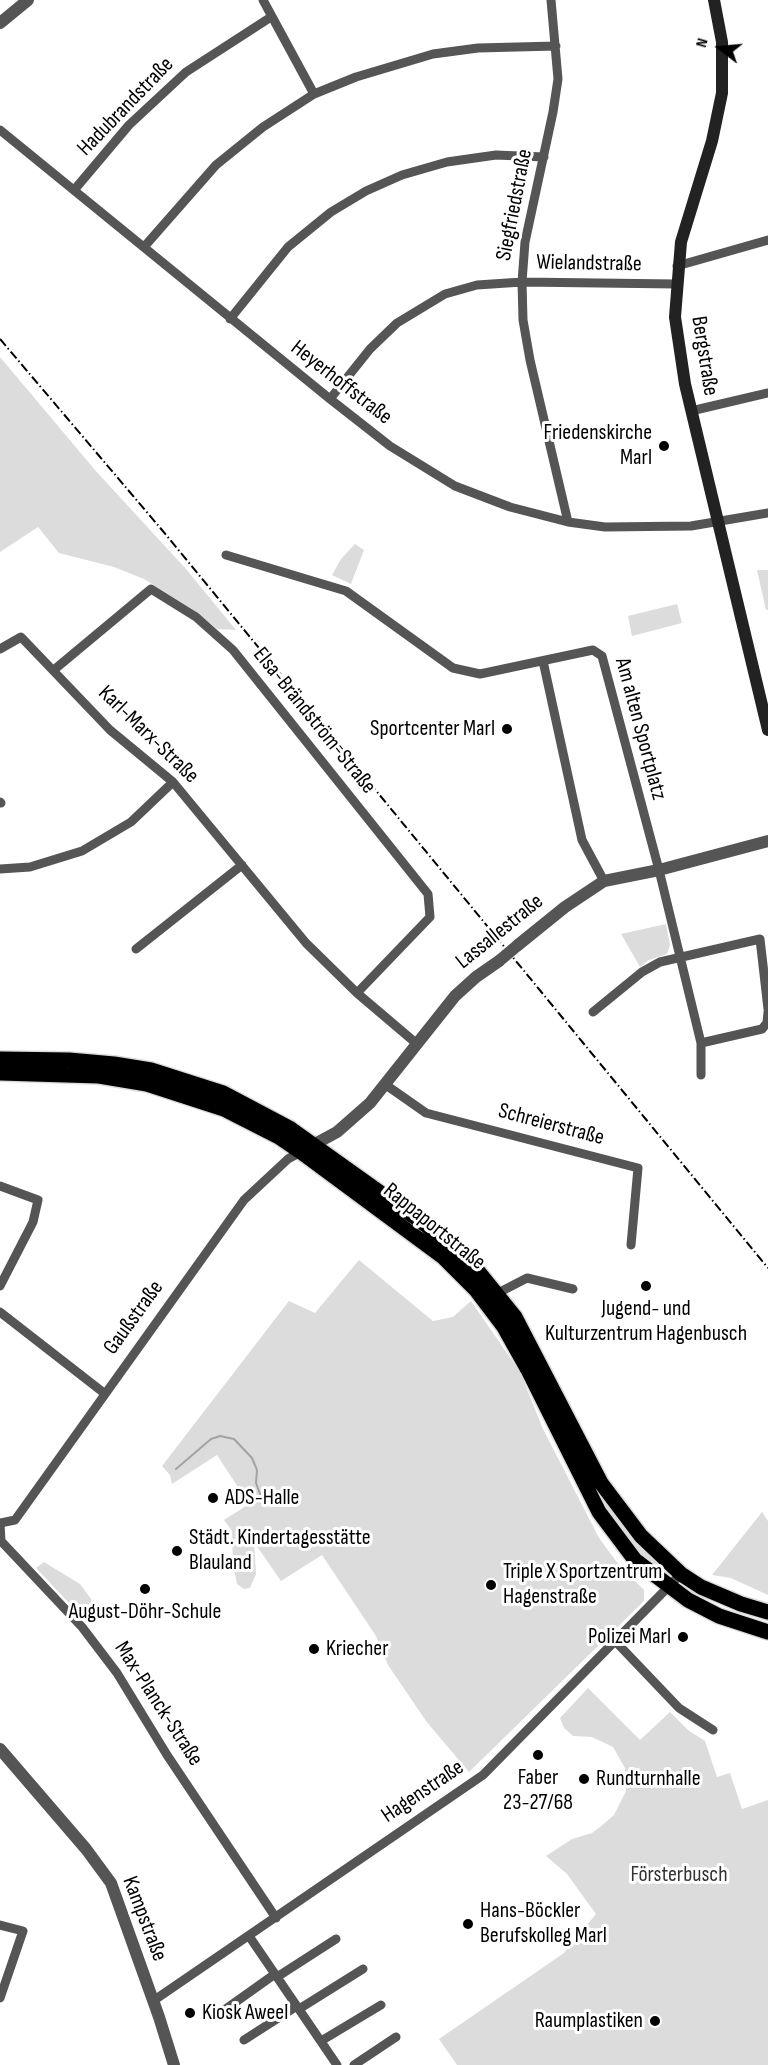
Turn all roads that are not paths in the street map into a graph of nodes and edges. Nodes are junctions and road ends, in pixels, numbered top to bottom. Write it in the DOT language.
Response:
graph roads {
  1 [pos="28,0"];
  2 [pos="263,0"];
  3 [pos="551,0"];
  4 [pos="714,0"];
  5 [pos="271,17"];
  6 [pos="0,23"];
  7 [pos="556,46"];
  8 [pos="314,94"];
  9 [pos="0,130"];
  10 [pos="544,156"];
  11 [pos="75,189"];
  12 [pos="768,240"];
  13 [pos="144,247"];
  14 [pos="677,266"];
  15 [pos="522,282"];
  16 [pos="676,284"];
  17 [pos="230,319"];
  18 [pos="768,393"];
  19 [pos="330,399"];
  20 [pos="691,411"];
  21 [pos="768,513"];
  22 [pos="568,522"];
  23 [pos="719,522"];
  24 [pos="226,555"];
  25 [pos="0,649"];
  26 [pos="543,661"];
  27 [pos="55,669"];
  28 [pos="767,724"];
  29 [pos="173,782"];
  30 [pos="768,841"];
  31 [pos="242,865"];
  32 [pos="0,869"];
  33 [pos="659,870"];
  34 [pos="604,881"];
  35 [pos="136,949"];
  36 [pos="679,958"];
  37 [pos="357,993"];
  38 [pos="768,1011"];
  39 [pos="593,1012"];
  40 [pos="701,1043"];
  41 [pos="417,1044"];
  42 [pos="0,1059"];
  43 [pos="0,1073"];
  44 [pos="701,1075"];
  45 [pos="386,1085"];
  46 [pos="307,1149"];
  47 [pos="0,1186"];
  48 [pos="631,1245"];
  49 [pos="0,1286"];
  50 [pos="573,1289"];
  51 [pos="498,1293"];
  52 [pos="0,1312"];
  53 [pos="104,1393"];
  54 [pos="0,1522"];
  55 [pos="681,1574"];
  56 [pos="669,1588"];
  57 [pos="768,1612"];
  58 [pos="768,1632"];
  59 [pos="616,1642"];
  60 [pos="713,1730"];
  61 [pos="0,1749"];
  62 [pos="276,1918"];
  63 [pos="0,1925"];
  64 [pos="249,1936"];
  65 [pos="336,1939"];
  66 [pos="363,1969"];
  67 [pos="276,1976"];
  68 [pos="0,1998"];
  69 [pos="153,2001"];
  70 [pos="381,2005"];
  71 [pos="298,2008"];
  72 [pos="223,2011"];
  73 [pos="396,2037"];
  74 [pos="244,2040"];
  75 [pos="321,2041"];
  76 [pos="174,2065"];
  77 [pos="337,2065"];
  78 [pos="354,2065"];
  1 -- 6 [label="street"];
  2 -- 5 [label="street"];
  3 -- 7 [label="street, Siegfriedstraße"];
  4 -- 14 [label="main road, Bergstraße"];
  5 -- 8 [label="street"];
  5 -- 11 [label="street, Hadubrandstraße"];
  7 -- 8 [label="street"];
  7 -- 10 [label="street, Siegfriedstraße"];
  8 -- 13 [label="street"];
  9 -- 11 [label="street, Heyerhoffstraße"];
  10 -- 15 [label="street, Siegfriedstraße"];
  10 -- 17 [label="street"];
  11 -- 13 [label="street, Heyerhoffstraße"];
  12 -- 14 [label="street"];
  13 -- 17 [label="street, Heyerhoffstraße"];
  14 -- 16 [label="main road, Bergstraße"];
  15 -- 16 [label="street, Wielandstraße"];
  15 -- 19 [label="street, Wielandstraße"];
  15 -- 22 [label="street, Siegfriedstraße"];
  16 -- 20 [label="main road, Bergstraße"];
  17 -- 19 [label="street, Heyerhoffstraße"];
  18 -- 20 [label="street"];
  19 -- 22 [label="street, Heyerhoffstraße"];
  20 -- 23 [label="main road, Bergstraße"];
  21 -- 23 [label="street, Heyerhoffstraße"];
  22 -- 23 [label="street, Heyerhoffstraße"];
  23 -- 28 [label="main road, Bergstraße"];
  24 -- 26 [label="street, Am alten Sportplatz"];
  25 -- 27 [label="street, Karl-Marx-Straße"];
  26 -- 33 [label="street, Am alten Sportplatz"];
  26 -- 34 [label="street"];
  27 -- 29 [label="street, Karl-Marx-Straße"];
  27 -- 37 [label="street, Elsa-Brändström-Straße"];
  29 -- 31 [label="street, Karl-Marx-Straße"];
  29 -- 32 [label="street"];
  30 -- 33 [label="street, Lassallestraße"];
  31 -- 35 [label="street"];
  31 -- 37 [label="street, Karl-Marx-Straße"];
  33 -- 34 [label="street, Lassallestraße"];
  33 -- 36 [label="street, Am alten Sportplatz"];
  34 -- 41 [label="street, Lassallestraße, bridge"];
  36 -- 38 [label="street"];
  36 -- 39 [label="street"];
  36 -- 40 [label="street, Am alten Sportplatz"];
  37 -- 41 [label="street, Karl-Marx-Straße"];
  38 -- 40 [label="street"];
  40 -- 44 [label="street, Am alten Sportplatz"];
  41 -- 45 [label="street, Lassallestraße"];
  42 -- 46 [label="main road, Rappaportstraße"];
  43 -- 46 [label="main road, Rappaportstraße"];
  45 -- 46 [label="street, Lassallestraße"];
  45 -- 48 [label="street, Schreierstraße"];
  46 -- 51 [label="main road, Rappaportstraße"];
  46 -- 53 [label="street, Gaußstraße"];
  46 -- 56 [label="main road, Rappaportstraße"];
  47 -- 49 [label="street"];
  50 -- 51 [label="street"];
  51 -- 55 [label="main road, Rappaportstraße"];
  52 -- 53 [label="street"];
  53 -- 54 [label="street, Gaußstraße"];
  54 -- 62 [label="street, Max-Planck-Straße"];
  55 -- 56 [label="street, Hagenstraße"];
  55 -- 57 [label="main road, Rappaportstraße"];
  56 -- 58 [label="main road, Rappaportstraße"];
  56 -- 59 [label="street, Hagenstraße"];
  59 -- 60 [label="street"];
  59 -- 62 [label="street, Hagenstraße"];
  61 -- 69 [label="street, Kampstraße"];
  62 -- 64 [label="street, Hagenstraße"];
  63 -- 68 [label="street"];
  64 -- 67 [label="street"];
  64 -- 69 [label="street, Hagenstraße"];
  65 -- 67 [label="street"];
  66 -- 71 [label="street"];
  67 -- 71 [label="street"];
  67 -- 72 [label="street"];
  69 -- 76 [label="street, Kampstraße"];
  70 -- 75 [label="street"];
  71 -- 74 [label="street"];
  71 -- 75 [label="street"];
  73 -- 78 [label="street"];
  75 -- 77 [label="street"];
}
